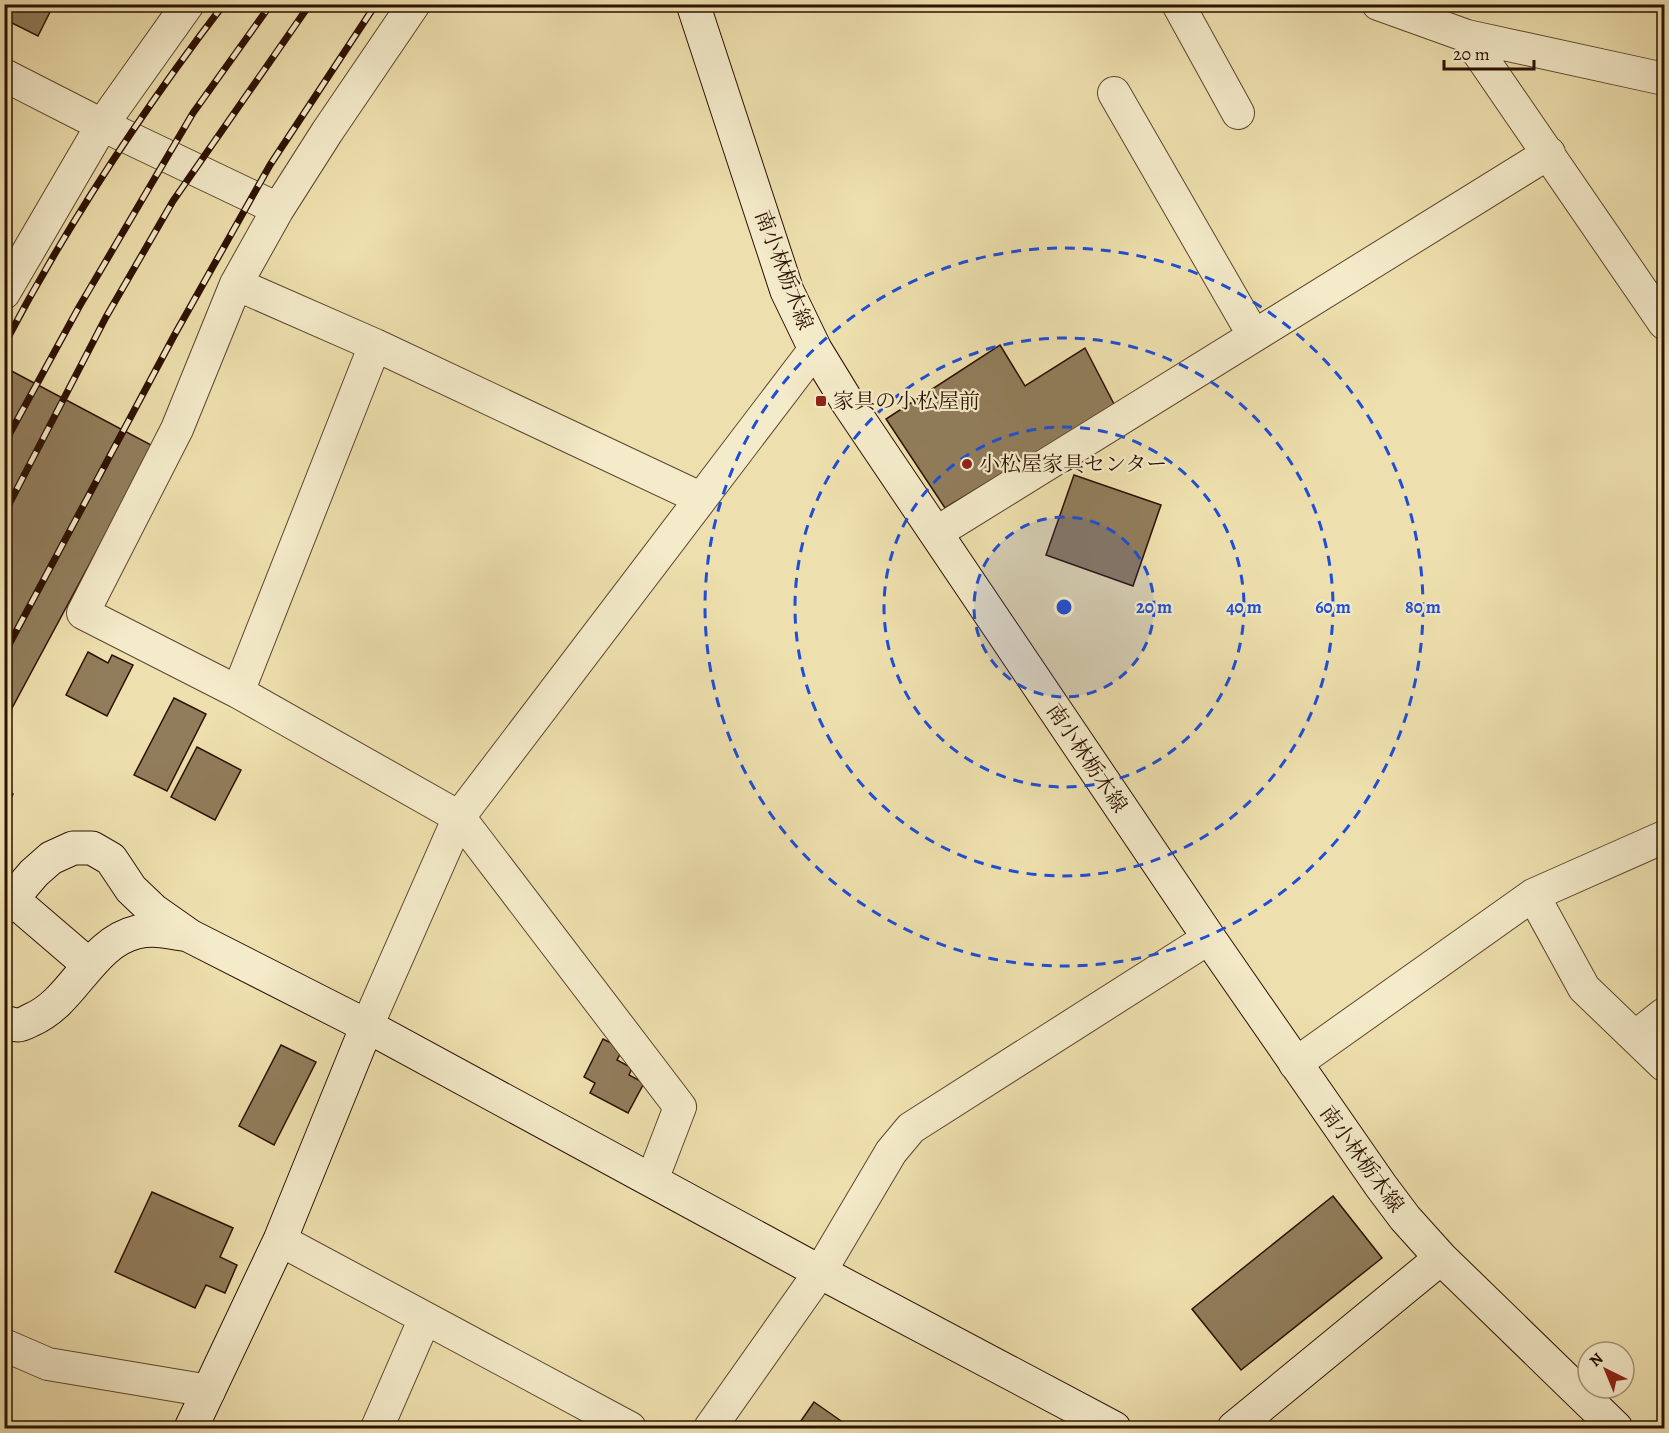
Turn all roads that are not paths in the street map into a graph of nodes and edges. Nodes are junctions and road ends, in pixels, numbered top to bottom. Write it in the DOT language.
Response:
graph roads {
  1 [pos="188,4"];
  2 [pos="414,4"];
  3 [pos="693,4"];
  4 [pos="1178,4"];
  5 [pos="1378,4"];
  6 [pos="1467,36"];
  7 [pos="4,75"];
  8 [pos="1665,78"];
  9 [pos="1114,93"];
  10 [pos="1238,112"];
  11 [pos="102,125"];
  12 [pos="1549,153"];
  13 [pos="278,209"];
  14 [pos="236,284"];
  15 [pos="4,293"];
  16 [pos="1665,323"];
  17 [pos="1254,336"];
  18 [pos="375,345"];
  19 [pos="815,349"];
  20 [pos="700,498"];
  21 [pos="936,533"];
  22 [pos="238,692"];
  23 [pos="459,817"];
  24 [pos="1665,837"];
  25 [pos="1533,895"];
  26 [pos="8,904"];
  27 [pos="190,936"];
  28 [pos="1209,938"];
  29 [pos="89,966"];
  30 [pos="1665,1014"];
  31 [pos="4,1022"];
  32 [pos="367,1026"];
  33 [pos="1635,1037"];
  34 [pos="1295,1064"];
  35 [pos="1665,1065"];
  36 [pos="652,1180"];
  37 [pos="280,1240"];
  38 [pos="1441,1258"];
  39 [pos="820,1272"];
  40 [pos="425,1318"];
  41 [pos="4,1345"];
  42 [pos="209,1391"];
  43 [pos="191,1428"];
  44 [pos="377,1428"];
  45 [pos="630,1428"];
  46 [pos="710,1428"];
  47 [pos="1114,1428"];
  48 [pos="1234,1428"];
  49 [pos="1616,1428"];
  1 -- 11 [label="street"];
  2 -- 13 [label="street"];
  3 -- 19 [label="street, 南小林栃木線"];
  4 -- 10 [label="street"];
  5 -- 6 [label="street"];
  6 -- 8 [label="street"];
  6 -- 12 [label="street"];
  7 -- 11 [label="street"];
  9 -- 17 [label="street"];
  11 -- 13 [label="street"];
  11 -- 15 [label="street"];
  12 -- 16 [label="street"];
  12 -- 17 [label="street"];
  13 -- 14 [label="street"];
  14 -- 18 [label="street"];
  14 -- 22 [label="street"];
  17 -- 21 [label="street"];
  18 -- 20 [label="street"];
  18 -- 22 [label="street"];
  19 -- 20 [label="street"];
  19 -- 21 [label="street, 南小林栃木線"];
  20 -- 23 [label="street"];
  21 -- 28 [label="street, 南小林栃木線"];
  22 -- 23 [label="street"];
  23 -- 32 [label="street"];
  23 -- 36 [label="street"];
  24 -- 25 [label="street"];
  25 -- 33 [label="street"];
  25 -- 34 [label="street"];
  26 -- 27 [label="street"];
  26 -- 29 [label="street"];
  27 -- 29 [label="street"];
  27 -- 32 [label="street"];
  28 -- 34 [label="street, 南小林栃木線"];
  28 -- 39 [label="street"];
  29 -- 31 [label="street"];
  30 -- 33 [label="street"];
  32 -- 36 [label="street"];
  32 -- 37 [label="street"];
  33 -- 35 [label="street"];
  34 -- 38 [label="street, 南小林栃木線"];
  36 -- 39 [label="street"];
  37 -- 40 [label="street"];
  37 -- 42 [label="street"];
  38 -- 48 [label="street"];
  38 -- 49 [label="street, 南小林栃木線"];
  39 -- 46 [label="street"];
  39 -- 47 [label="street"];
  40 -- 44 [label="street"];
  40 -- 45 [label="street"];
  41 -- 42 [label="street"];
  42 -- 43 [label="street"];
}
